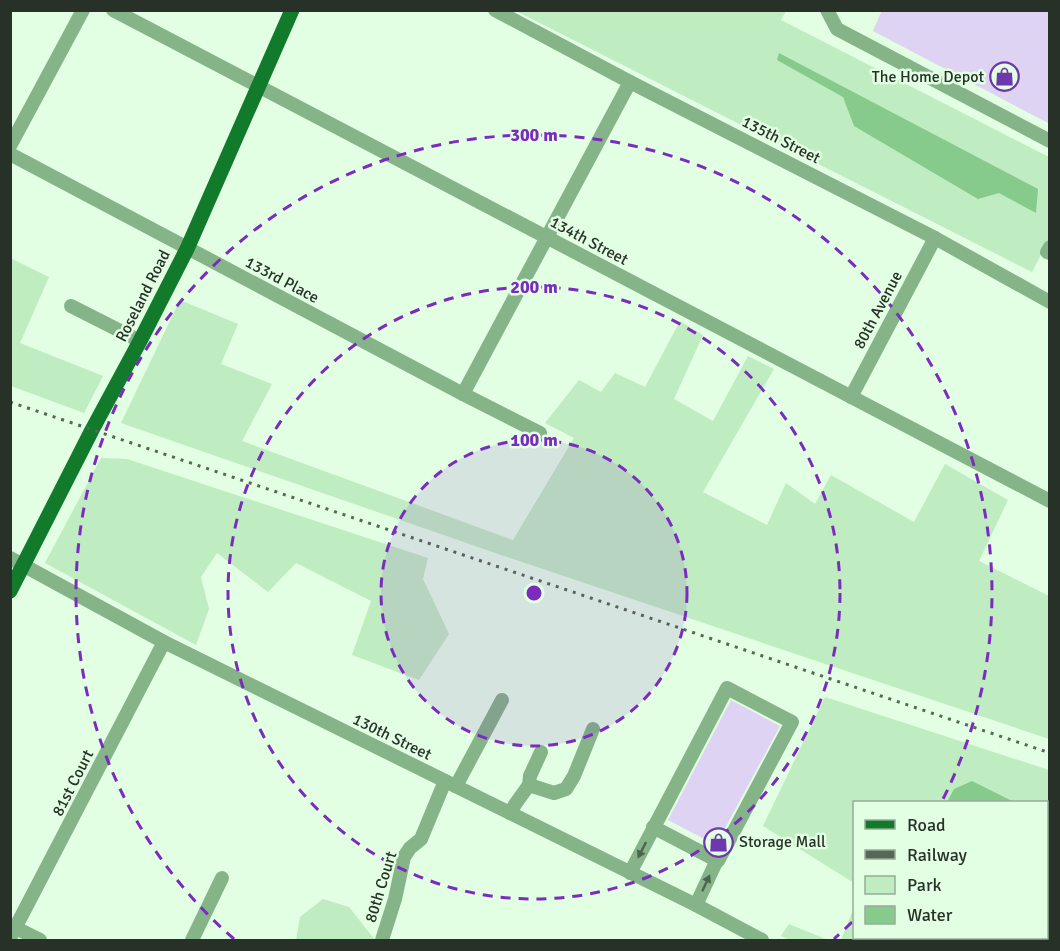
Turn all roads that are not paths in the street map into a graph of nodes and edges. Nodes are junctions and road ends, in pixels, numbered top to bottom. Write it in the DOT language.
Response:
graph roads {
  1 [pos="83,10"];
  2 [pos="113,10"];
  3 [pos="292,10"];
  4 [pos="495,10"];
  5 [pos="826,10"];
  6 [pos="630,82"];
  7 [pos="258,86"];
  8 [pos="1050,141"];
  9 [pos="10,146"];
  10 [pos="10,154"];
  11 [pos="548,237"];
  12 [pos="935,238"];
  13 [pos="187,249"];
  14 [pos="1050,302"];
  15 [pos="71,306"];
  16 [pos="140,341"];
  17 [pos="463,394"];
  18 [pos="851,397"];
  19 [pos="540,433"];
  20 [pos="1050,501"];
  21 [pos="17,562"];
  22 [pos="10,591"];
  23 [pos="164,642"];
  24 [pos="502,700"];
  25 [pos="593,729"];
  26 [pos="541,752"];
  27 [pos="450,784"];
  28 [pos="529,785"];
  29 [pos="510,813"];
  30 [pos="653,827"];
  31 [pos="717,860"];
  32 [pos="630,873"];
  33 [pos="222,878"];
  34 [pos="696,905"];
  35 [pos="12,930"];
  36 [pos="40,940"];
  37 [pos="192,940"];
  38 [pos="382,940"];
  39 [pos="762,940"];
  1 -- 9 [label="street"];
  2 -- 7 [label="street, 134th Street"];
  3 -- 7 [label="main road, Roseland Road"];
  4 -- 6 [label="street, 135th Street"];
  5 -- 8 [label="street"];
  6 -- 11 [label="street"];
  6 -- 12 [label="street, 135th Street"];
  7 -- 11 [label="street, 134th Street"];
  7 -- 13 [label="main road, Roseland Road"];
  10 -- 13 [label="street, 133rd Place"];
  11 -- 17 [label="street"];
  11 -- 18 [label="street, 134th Street"];
  12 -- 14 [label="street, 135th Street"];
  12 -- 18 [label="street, 80th Avenue"];
  13 -- 16 [label="main road, Roseland Road"];
  13 -- 17 [label="street, 133rd Place"];
  15 -- 16 [label="street"];
  16 -- 21 [label="main road, Roseland Road"];
  17 -- 19 [label="street, 133rd Place"];
  18 -- 20 [label="street, 134th Street"];
  21 -- 22 [label="main road, Roseland Road"];
  21 -- 23 [label="street, 130th Street"];
  23 -- 27 [label="street, 130th Street"];
  23 -- 35 [label="street, 81st Court"];
  24 -- 27 [label="street, 80th Court"];
  25 -- 28 [label="street"];
  26 -- 28 [label="street"];
  27 -- 29 [label="street, 130th Street"];
  27 -- 38 [label="street, 80th Court"];
  28 -- 29 [label="street"];
  29 -- 32 [label="street, 130th Street"];
  30 -- 31 [label="street"];
  30 -- 31 [label="street"];
  30 -- 32 [label="street, one-way"];
  34 -- 31 [label="street, one-way"];
  32 -- 34 [label="street, 130th Street"];
  33 -- 37 [label="street"];
  34 -- 39 [label="street, 130th Street"];
  35 -- 36 [label="street"];
}
